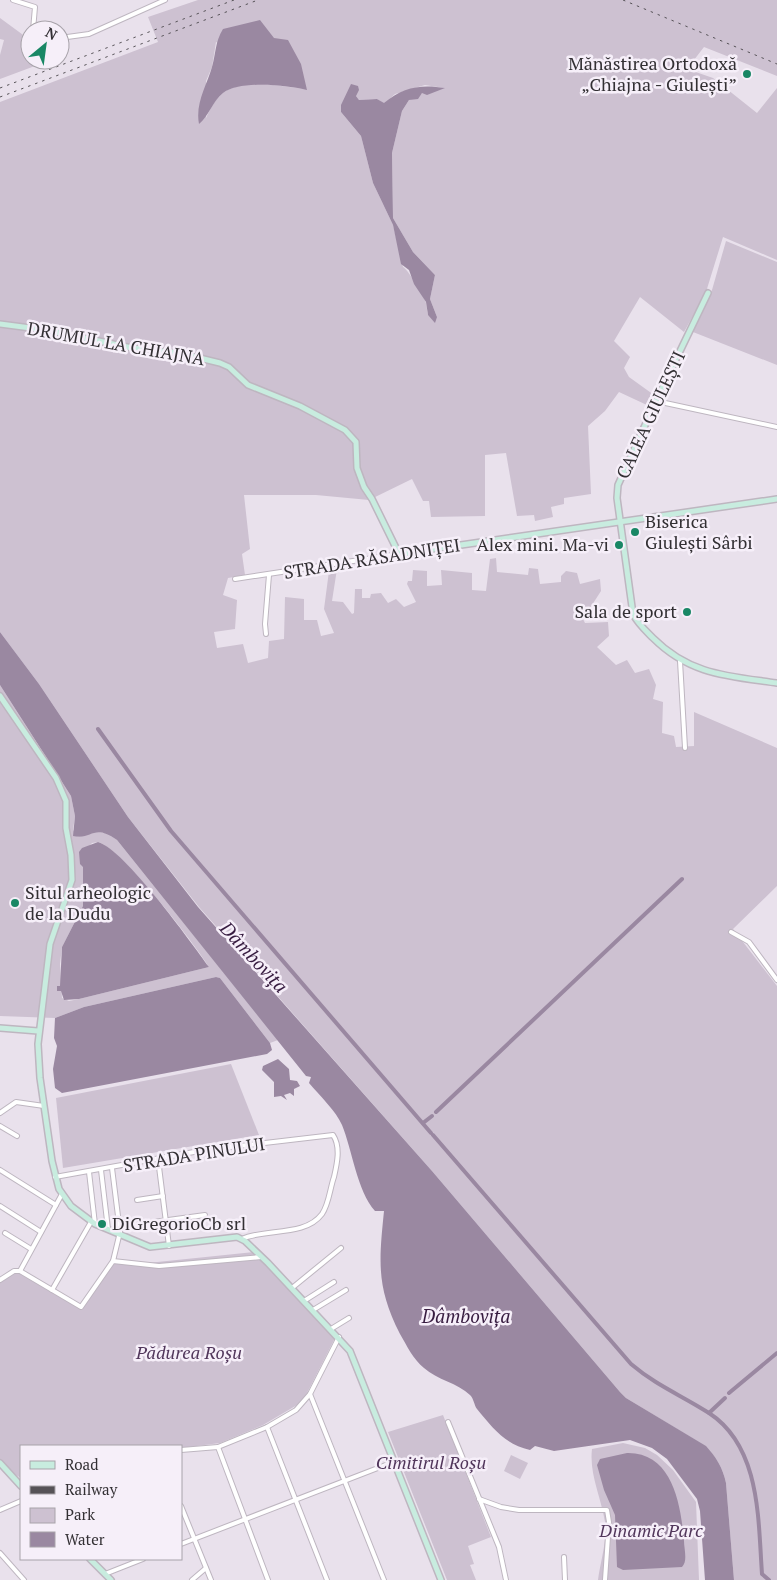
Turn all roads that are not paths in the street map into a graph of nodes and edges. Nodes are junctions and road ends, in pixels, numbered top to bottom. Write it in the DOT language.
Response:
graph roads {
  1 [pos="13,0"];
  2 [pos="165,0"];
  3 [pos="34,20"];
  4 [pos="70,37"];
  5 [pos="708,293"];
  6 [pos="0,324"];
  7 [pos="656,401"];
  8 [pos="777,426"];
  9 [pos="777,499"];
  10 [pos="620,522"];
  11 [pos="399,554"];
  12 [pos="269,575"];
  13 [pos="235,579"];
  14 [pos="266,634"];
  15 [pos="680,661"];
  16 [pos="777,683"];
  17 [pos="0,696"];
  18 [pos="685,748"];
  19 [pos="730,932"];
  20 [pos="777,980"];
  21 [pos="0,1028"];
  22 [pos="38,1031"];
  23 [pos="44,1106"];
  24 [pos="0,1113"];
  25 [pos="0,1126"];
  26 [pos="17,1136"];
  27 [pos="158,1159"];
  28 [pos="112,1168"];
  29 [pos="0,1170"];
  30 [pos="101,1170"];
  31 [pos="89,1172"];
  32 [pos="55,1177"];
  33 [pos="62,1194"];
  34 [pos="163,1196"];
  35 [pos="137,1200"];
  36 [pos="56,1205"];
  37 [pos="0,1206"];
  38 [pos="205,1215"];
  39 [pos="166,1221"];
  40 [pos="93,1223"];
  41 [pos="139,1224"];
  42 [pos="41,1232"];
  43 [pos="108,1232"];
  44 [pos="6,1233"];
  45 [pos="120,1236"];
  46 [pos="242,1239"];
  47 [pos="169,1246"];
  48 [pos="341,1248"];
  49 [pos="31,1249"];
  50 [pos="261,1257"];
  51 [pos="113,1261"];
  52 [pos="20,1271"];
  53 [pos="0,1280"];
  54 [pos="334,1282"];
  55 [pos="292,1288"];
  56 [pos="52,1290"];
  57 [pos="346,1290"];
  58 [pos="304,1301"];
  59 [pos="313,1310"];
  60 [pos="349,1318"];
  61 [pos="331,1329"];
  62 [pos="339,1337"];
  63 [pos="310,1394"];
  64 [pos="448,1422"];
  65 [pos="267,1427"];
  66 [pos="218,1446"];
  67 [pos="182,1450"];
  68 [pos="396,1461"];
  69 [pos="0,1464"];
  70 [pos="14,1478"];
  71 [pos="20,1480"];
  72 [pos="345,1481"];
  73 [pos="20,1485"];
  74 [pos="479,1499"];
  75 [pos="295,1500"];
  76 [pos="20,1501"];
  77 [pos="182,1509"];
  78 [pos="0,1510"];
  79 [pos="244,1519"];
  80 [pos="194,1539"];
  81 [pos="182,1544"];
  82 [pos="0,1553"];
  83 [pos="564,1557"];
  84 [pos="91,1560"];
  85 [pos="140,1560"];
  86 [pos="206,1568"];
  87 [pos="105,1574"];
  88 [pos="24,1580"];
  89 [pos="110,1580"];
  90 [pos="192,1580"];
  91 [pos="211,1580"];
  92 [pos="268,1580"];
  93 [pos="326,1580"];
  94 [pos="384,1580"];
  95 [pos="441,1580"];
  96 [pos="506,1580"];
  97 [pos="565,1580"];
  98 [pos="605,1580"];
  1 -- 3 [label="street"];
  2 -- 4 [label="street"];
  5 -- 7 [label="street, CALEA GIULEȘTI"];
  6 -- 11 [label="street, DRUMUL LA CHIAJNA"];
  7 -- 8 [label="street"];
  7 -- 10 [label="street, CALEA GIULEȘTI"];
  9 -- 10 [label="street, STRADA RĂSADNIȚEI"];
  10 -- 11 [label="street, STRADA RĂSADNIȚEI"];
  10 -- 15 [label="street, CALEA GIULEȘTI"];
  11 -- 12 [label="street, STRADA RĂSADNIȚEI"];
  12 -- 13 [label="street, STRADA RĂSADNIȚEI"];
  12 -- 14 [label="street"];
  15 -- 16 [label="street, CALEA GIULEȘTI"];
  15 -- 18 [label="street"];
  17 -- 22 [label="street"];
  19 -- 20 [label="street"];
  21 -- 22 [label="street"];
  22 -- 23 [label="street"];
  23 -- 24 [label="street"];
  23 -- 32 [label="street"];
  25 -- 26 [label="street"];
  27 -- 28 [label="street, STRADA PINULUI"];
  27 -- 34 [label="street"];
  27 -- 46 [label="street, STRADA PINULUI"];
  28 -- 30 [label="street, STRADA PINULUI"];
  28 -- 45 [label="street"];
  29 -- 36 [label="street"];
  30 -- 31 [label="street, STRADA PINULUI"];
  30 -- 43 [label="street"];
  31 -- 32 [label="street, STRADA PINULUI"];
  31 -- 40 [label="street"];
  32 -- 33 [label="street"];
  33 -- 36 [label="street"];
  33 -- 40 [label="street"];
  34 -- 35 [label="street"];
  34 -- 39 [label="street"];
  36 -- 42 [label="street"];
  37 -- 42 [label="street"];
  38 -- 39 [label="street"];
  39 -- 41 [label="street"];
  39 -- 47 [label="street"];
  40 -- 43 [label="street"];
  40 -- 56 [label="street"];
  42 -- 49 [label="street"];
  43 -- 45 [label="street"];
  44 -- 49 [label="street"];
  45 -- 47 [label="street"];
  45 -- 51 [label="street"];
  46 -- 47 [label="street"];
  46 -- 50 [label="street"];
  48 -- 55 [label="street"];
  49 -- 52 [label="street"];
  50 -- 51 [label="street"];
  50 -- 55 [label="street"];
  51 -- 56 [label="street"];
  52 -- 53 [label="street"];
  52 -- 56 [label="street"];
  54 -- 58 [label="street"];
  55 -- 58 [label="street"];
  57 -- 59 [label="street"];
  58 -- 59 [label="street"];
  59 -- 61 [label="street"];
  60 -- 61 [label="street"];
  61 -- 62 [label="street"];
  62 -- 63 [label="street"];
  62 -- 68 [label="street"];
  63 -- 65 [label="street"];
  63 -- 72 [label="street"];
  64 -- 74 [label="street"];
  65 -- 66 [label="street"];
  65 -- 75 [label="street"];
  66 -- 67 [label="street"];
  66 -- 79 [label="street"];
  68 -- 72 [label="street"];
  68 -- 95 [label="street"];
  69 -- 70 [label="street"];
  70 -- 71 [label="street"];
  70 -- 73 [label="street"];
  72 -- 75 [label="street"];
  72 -- 94 [label="street"];
  74 -- 96 [label="street"];
  74 -- 98 [label="street"];
  75 -- 79 [label="street"];
  75 -- 93 [label="street"];
  76 -- 78 [label="street"];
  77 -- 80 [label="street"];
  79 -- 80 [label="street"];
  79 -- 92 [label="street"];
  80 -- 81 [label="street"];
  80 -- 86 [label="street"];
  82 -- 88 [label="street"];
  83 -- 97 [label="street"];
  84 -- 87 [label="street"];
  85 -- 87 [label="street"];
  86 -- 90 [label="street"];
  86 -- 91 [label="street"];
  87 -- 89 [label="street"];
}
